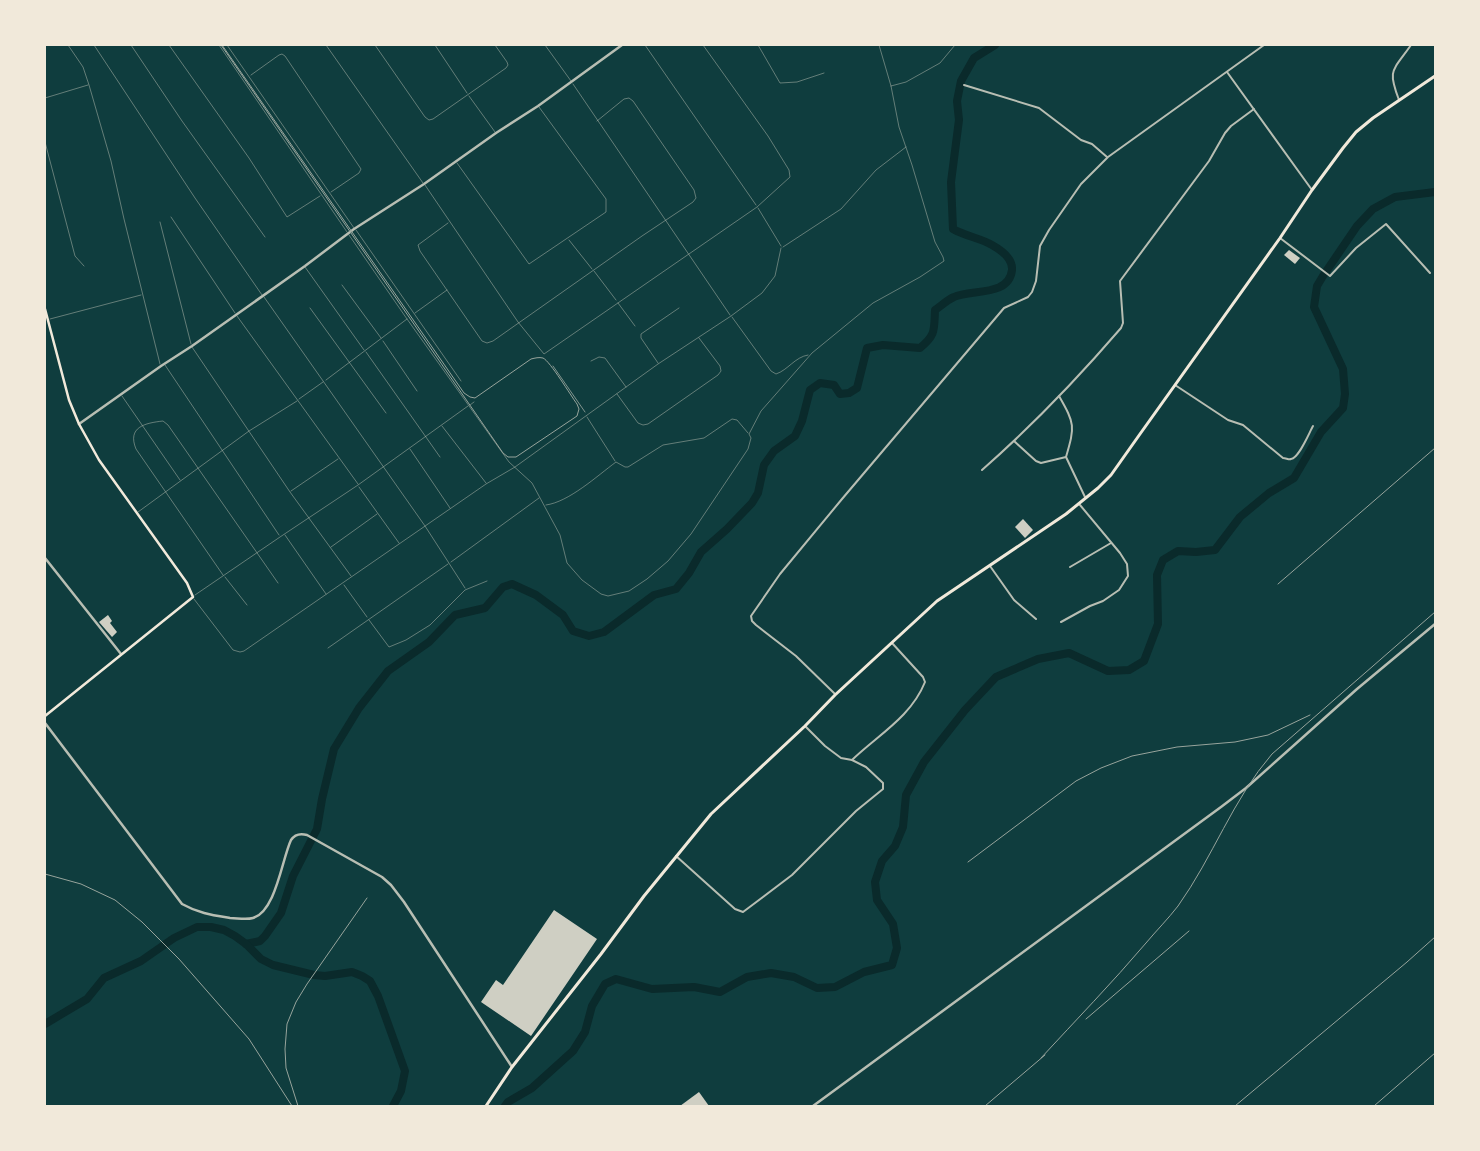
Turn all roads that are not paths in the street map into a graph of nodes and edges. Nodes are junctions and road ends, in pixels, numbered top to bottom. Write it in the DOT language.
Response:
graph roads {
  1 [pos="68,45"];
  2 [pos="94,45"];
  3 [pos="131,45"];
  4 [pos="169,45"];
  5 [pos="219,45"];
  6 [pos="228,45"];
  7 [pos="326,45"];
  8 [pos="375,45"];
  9 [pos="435,45"];
  10 [pos="495,45"];
  11 [pos="545,45"];
  12 [pos="622,45"];
  13 [pos="645,45"];
  14 [pos="703,45"];
  15 [pos="758,45"];
  16 [pos="879,45"];
  17 [pos="955,45"];
  18 [pos="1264,45"];
  19 [pos="1411,45"];
  20 [pos="1227,72"];
  21 [pos="824,73"];
  22 [pos="250,76"];
  23 [pos="1435,76"];
  24 [pos="572,82"];
  25 [pos="89,85"];
  26 [pos="964,85"];
  27 [pos="891,86"];
  28 [pos="468,95"];
  29 [pos="45,98"];
  30 [pos="1399,100"];
  31 [pos="538,106"];
  32 [pos="1254,109"];
  33 [pos="597,121"];
  34 [pos="496,133"];
  35 [pos="45,142"];
  36 [pos="906,147"];
  37 [pos="1108,157"];
  38 [pos="456,161"];
  39 [pos="424,184"];
  40 [pos="1312,190"];
  41 [pos="330,193"];
  42 [pos="321,195"];
  43 [pos="757,207"];
  44 [pos="171,217"];
  45 [pos="666,219"];
  46 [pos="160,222"];
  47 [pos="449,222"];
  48 [pos="354,229"];
  49 [pos="348,234"];
  50 [pos="265,237"];
  51 [pos="568,238"];
  52 [pos="1280,238"];
  53 [pos="781,248"];
  54 [pos="689,253"];
  55 [pos="84,266"];
  56 [pos="304,266"];
  57 [pos="593,270"];
  58 [pos="1430,273"];
  59 [pos="342,285"];
  60 [pos="447,290"];
  61 [pos="143,294"];
  62 [pos="262,295"];
  63 [pos="618,302"];
  64 [pos="310,308"];
  65 [pos="679,308"];
  66 [pos="45,310"];
  67 [pos="235,314"];
  68 [pos="414,314"];
  69 [pos="731,316"];
  70 [pos="407,319"];
  71 [pos="48,320"];
  72 [pos="518,322"];
  73 [pos="634,326"];
  74 [pos="698,337"];
  75 [pos="382,340"];
  76 [pos="192,346"];
  77 [pos="365,351"];
  78 [pos="809,355"];
  79 [pos="591,361"];
  80 [pos="349,362"];
  81 [pos="658,364"];
  82 [pos="163,365"];
  83 [pos="461,381"];
  84 [pos="324,382"];
  85 [pos="1175,384"];
  86 [pos="626,387"];
  87 [pos="417,391"];
  88 [pos="121,394"];
  89 [pos="616,394"];
  90 [pos="1059,396"];
  91 [pos="298,400"];
  92 [pos="474,402"];
  93 [pos="469,405"];
  94 [pos="386,413"];
  95 [pos="586,416"];
  96 [pos="79,424"];
  97 [pos="441,425"];
  98 [pos="143,426"];
  99 [pos="1312,426"];
  100 [pos="249,431"];
  101 [pos="749,434"];
  102 [pos="425,436"];
  103 [pos="1014,441"];
  104 [pos="410,448"];
  105 [pos="222,450"];
  106 [pos="440,457"];
  107 [pos="1066,457"];
  108 [pos="339,458"];
  109 [pos="616,462"];
  110 [pos="383,467"];
  111 [pos="514,467"];
  112 [pos="198,468"];
  113 [pos="982,470"];
  114 [pos="180,481"];
  115 [pos="486,484"];
  116 [pos="358,485"];
  117 [pos="166,492"];
  118 [pos="290,492"];
  119 [pos="540,497"];
  120 [pos="1086,499"];
  121 [pos="544,505"];
  122 [pos="1080,505"];
  123 [pos="450,508"];
  124 [pos="136,513"];
  125 [pos="378,513"];
  126 [pos="309,518"];
  127 [pos="424,526"];
  128 [pos="284,534"];
  129 [pos="280,536"];
  130 [pos="1112,542"];
  131 [pos="399,544"];
  132 [pos="331,548"];
  133 [pos="257,553"];
  134 [pos="45,558"];
  135 [pos="450,563"];
  136 [pos="990,565"];
  137 [pos="1070,567"];
  138 [pos="224,576"];
  139 [pos="352,578"];
  140 [pos="487,581"];
  141 [pos="278,583"];
  142 [pos="343,584"];
  143 [pos="465,588"];
  144 [pos="327,595"];
  145 [pos="193,597"];
  146 [pos="247,605"];
  147 [pos="368,619"];
  148 [pos="1036,619"];
  149 [pos="1061,622"];
  150 [pos="1435,624"];
  151 [pos="891,642"];
  152 [pos="328,648"];
  153 [pos="121,654"];
  154 [pos="835,694"];
  155 [pos="45,716"];
  156 [pos="45,723"];
  157 [pos="805,726"];
  158 [pos="852,760"];
  159 [pos="676,856"];
  160 [pos="512,1067"];
  161 [pos="486,1106"];
  162 [pos="812,1106"];
  1 -- 25 [label="lane"];
  2 -- 62 [label="lane"];
  3 -- 50 [label="lane"];
  4 -- 42 [label="lane"];
  5 -- 42 [label="lane"];
  6 -- 22 [label="lane"];
  7 -- 39 [label="lane"];
  8 -- 28 [label="lane"];
  9 -- 28 [label="lane"];
  10 -- 28 [label="lane"];
  11 -- 24 [label="lane"];
  12 -- 24 [label="street"];
  13 -- 43 [label="lane"];
  14 -- 43 [label="lane"];
  15 -- 21 [label="lane"];
  16 -- 27 [label="lane"];
  17 -- 27 [label="lane"];
  18 -- 20 [label="street"];
  19 -- 30 [label="street"];
  20 -- 32 [label="street"];
  20 -- 37 [label="street"];
  22 -- 41 [label="lane"];
  22 -- 41 [label="lane"];
  23 -- 30 [label="main road"];
  24 -- 31 [label="street"];
  24 -- 33 [label="lane"];
  25 -- 29 [label="lane"];
  25 -- 61 [label="lane"];
  26 -- 37 [label="street"];
  27 -- 36 [label="lane"];
  28 -- 34 [label="lane"];
  30 -- 40 [label="main road"];
  31 -- 34 [label="street"];
  31 -- 51 [label="lane"];
  32 -- 40 [label="street"];
  32 -- 90 [label="street"];
  33 -- 45 [label="lane"];
  33 -- 45 [label="lane"];
  34 -- 38 [label="street"];
  35 -- 55 [label="lane"];
  36 -- 53 [label="lane"];
  36 -- 78 [label="lane"];
  37 -- 154 [label="street"];
  38 -- 39 [label="street"];
  38 -- 51 [label="lane"];
  39 -- 47 [label="lane"];
  39 -- 48 [label="street"];
  40 -- 52 [label="main road"];
  41 -- 48 [label="lane"];
  42 -- 49 [label="lane"];
  43 -- 53 [label="lane"];
  43 -- 54 [label="lane"];
  44 -- 67 [label="lane"];
  45 -- 54 [label="lane"];
  45 -- 57 [label="lane"];
  46 -- 76 [label="lane"];
  47 -- 60 [label="lane"];
  47 -- 72 [label="lane"];
  48 -- 49 [label="street"];
  48 -- 68 [label="lane"];
  49 -- 56 [label="street"];
  49 -- 70 [label="lane"];
  51 -- 57 [label="lane"];
  52 -- 58 [label="street"];
  52 -- 85 [label="main road"];
  53 -- 69 [label="lane"];
  54 -- 63 [label="lane"];
  54 -- 69 [label="lane"];
  56 -- 62 [label="street"];
  56 -- 77 [label="lane"];
  57 -- 63 [label="lane"];
  57 -- 72 [label="lane"];
  59 -- 75 [label="lane"];
  60 -- 68 [label="lane"];
  60 -- 72 [label="lane"];
  61 -- 71 [label="lane"];
  61 -- 82 [label="lane"];
  62 -- 67 [label="street"];
  62 -- 84 [label="lane"];
  63 -- 72 [label="lane"];
  63 -- 73 [label="lane"];
  64 -- 80 [label="lane"];
  65 -- 81 [label="lane"];
  66 -- 71 [label="main road"];
  67 -- 76 [label="street"];
  67 -- 91 [label="lane"];
  68 -- 83 [label="lane"];
  69 -- 74 [label="lane"];
  69 -- 78 [label="lane"];
  70 -- 75 [label="lane"];
  70 -- 93 [label="lane"];
  71 -- 96 [label="main road"];
  74 -- 81 [label="lane"];
  74 -- 89 [label="lane"];
  75 -- 77 [label="lane"];
  75 -- 87 [label="lane"];
  76 -- 82 [label="street"];
  76 -- 100 [label="lane"];
  77 -- 80 [label="lane"];
  77 -- 102 [label="lane"];
  78 -- 101 [label="lane"];
  79 -- 86 [label="lane"];
  80 -- 84 [label="lane"];
  80 -- 94 [label="lane"];
  81 -- 86 [label="lane"];
  82 -- 88 [label="street"];
  82 -- 105 [label="lane"];
  84 -- 91 [label="lane"];
  84 -- 110 [label="lane"];
  85 -- 99 [label="street"];
  85 -- 120 [label="main road"];
  86 -- 89 [label="lane"];
  88 -- 96 [label="street"];
  88 -- 98 [label="lane"];
  89 -- 95 [label="lane"];
  90 -- 103 [label="street"];
  90 -- 107 [label="street"];
  91 -- 100 [label="lane"];
  91 -- 108 [label="lane"];
  92 -- 93 [label="lane"];
  93 -- 97 [label="lane"];
  93 -- 111 [label="lane"];
  95 -- 109 [label="lane"];
  95 -- 111 [label="lane"];
  96 -- 124 [label="main road"];
  97 -- 102 [label="lane"];
  97 -- 115 [label="lane"];
  98 -- 112 [label="lane"];
  98 -- 114 [label="lane"];
  98 -- 117 [label="lane"];
  100 -- 105 [label="lane"];
  100 -- 118 [label="lane"];
  101 -- 109 [label="lane"];
  101 -- 121 [label="lane"];
  102 -- 104 [label="lane"];
  102 -- 106 [label="lane"];
  103 -- 107 [label="street"];
  103 -- 113 [label="street"];
  104 -- 110 [label="lane"];
  104 -- 123 [label="lane"];
  105 -- 112 [label="lane"];
  105 -- 129 [label="lane"];
  107 -- 120 [label="street"];
  108 -- 116 [label="lane"];
  108 -- 118 [label="lane"];
  109 -- 121 [label="lane"];
  110 -- 116 [label="lane"];
  110 -- 127 [label="lane"];
  111 -- 115 [label="lane"];
  111 -- 119 [label="lane"];
  112 -- 114 [label="lane"];
  112 -- 133 [label="lane"];
  114 -- 117 [label="lane"];
  115 -- 123 [label="lane"];
  116 -- 125 [label="lane"];
  116 -- 126 [label="lane"];
  117 -- 124 [label="lane"];
  117 -- 138 [label="lane"];
  118 -- 126 [label="lane"];
  119 -- 121 [label="lane"];
  119 -- 135 [label="lane"];
  120 -- 122 [label="main road"];
  122 -- 130 [label="street"];
  122 -- 136 [label="main road"];
  123 -- 127 [label="lane"];
  124 -- 145 [label="main road"];
  125 -- 131 [label="lane"];
  125 -- 132 [label="lane"];
  126 -- 128 [label="lane"];
  126 -- 132 [label="lane"];
  127 -- 131 [label="lane"];
  127 -- 135 [label="lane"];
  128 -- 129 [label="lane"];
  128 -- 144 [label="lane"];
  129 -- 133 [label="lane"];
  130 -- 137 [label="street"];
  130 -- 149 [label="street"];
  131 -- 139 [label="lane"];
  132 -- 139 [label="lane"];
  133 -- 138 [label="lane"];
  133 -- 141 [label="lane"];
  134 -- 153 [label="street"];
  135 -- 143 [label="lane"];
  135 -- 147 [label="lane"];
  136 -- 148 [label="street"];
  136 -- 151 [label="main road"];
  138 -- 145 [label="lane"];
  138 -- 146 [label="lane"];
  139 -- 142 [label="lane"];
  140 -- 147 [label="lane"];
  142 -- 144 [label="lane"];
  142 -- 147 [label="lane"];
  144 -- 145 [label="lane"];
  145 -- 153 [label="main road"];
  147 -- 152 [label="lane"];
  150 -- 162 [label="street"];
  151 -- 154 [label="main road"];
  151 -- 158 [label="street"];
  153 -- 155 [label="main road"];
  154 -- 157 [label="main road"];
  156 -- 160 [label="street"];
  157 -- 158 [label="street"];
  157 -- 159 [label="main road"];
  158 -- 159 [label="street"];
  159 -- 160 [label="main road"];
  160 -- 161 [label="main road"];
}
